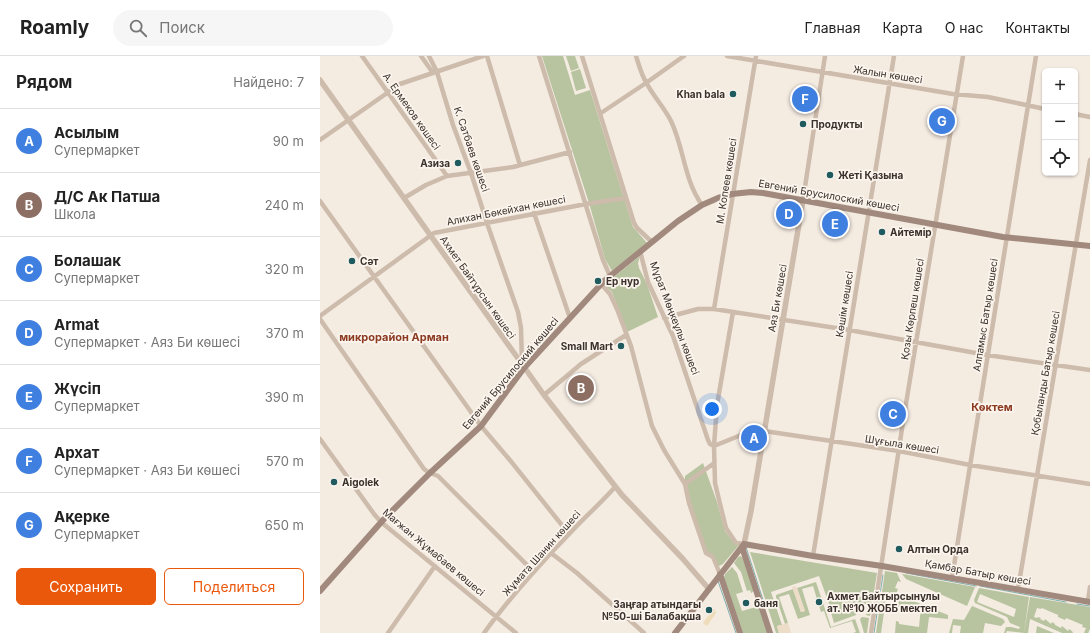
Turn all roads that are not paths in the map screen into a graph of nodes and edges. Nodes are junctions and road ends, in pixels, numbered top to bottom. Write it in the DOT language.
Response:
graph roads {
  1 [pos="362,56"];
  2 [pos="421,56"];
  3 [pos="429,56"];
  4 [pos="483,56"];
  5 [pos="487,56"];
  6 [pos="539,56"];
  7 [pos="582,56"];
  8 [pos="636,56"];
  9 [pos="684,56"];
  10 [pos="727,56"];
  11 [pos="825,56"];
  12 [pos="894,56"];
  13 [pos="963,56"];
  14 [pos="1036,56"];
  15 [pos="756,58"];
  16 [pos="435,72"];
  17 [pos="823,73"];
  18 [pos="320,80"];
  19 [pos="646,83"];
  20 [pos="889,83"];
  21 [pos="388,92"];
  22 [pos="957,95"];
  23 [pos="1027,106"];
  24 [pos="1042,108"];
  25 [pos="600,113"];
  26 [pos="1078,114"];
  27 [pos="1090,116"];
  28 [pos="348,120"];
  29 [pos="320,140"];
  30 [pos="570,152"];
  31 [pos="1090,160"];
  32 [pos="520,165"];
  33 [pos="472,174"];
  34 [pos="447,176"];
  35 [pos="732,194"];
  36 [pos="404,198"];
  37 [pos="626,198"];
  38 [pos="803,200"];
  39 [pos="320,201"];
  40 [pos="586,204"];
  41 [pos="702,205"];
  42 [pos="868,212"];
  43 [pos="534,213"];
  44 [pos="487,222"];
  45 [pos="935,224"];
  46 [pos="431,237"];
  47 [pos="1006,237"];
  48 [pos="652,242"];
  49 [pos="1076,244"];
  50 [pos="1090,246"];
  51 [pos="640,251"];
  52 [pos="610,276"];
  53 [pos="374,277"];
  54 [pos="601,284"];
  55 [pos="714,308"];
  56 [pos="733,312"];
  57 [pos="320,318"];
  58 [pos="570,318"];
  59 [pos="664,318"];
  60 [pos="782,320"];
  61 [pos="849,330"];
  62 [pos="626,335"];
  63 [pos="916,341"];
  64 [pos="988,355"];
  65 [pos="1056,365"];
  66 [pos="523,366"];
  67 [pos="1090,370"];
  68 [pos="544,395"];
  69 [pos="481,426"];
  70 [pos="764,431"];
  71 [pos="320,439"];
  72 [pos="831,442"];
  73 [pos="714,446"];
  74 [pos="899,451"];
  75 [pos="713,464"];
  76 [pos="970,465"];
  77 [pos="430,473"];
  78 [pos="1037,475"];
  79 [pos="685,484"];
  80 [pos="1090,484"];
  81 [pos="615,488"];
  82 [pos="381,522"];
  83 [pos="569,534"];
  84 [pos="744,544"];
  85 [pos="738,552"];
  86 [pos="551,553"];
  87 [pos="744,555"];
  88 [pos="813,556"];
  89 [pos="435,566"];
  90 [pos="882,566"];
  91 [pos="534,572"];
  92 [pos="720,574"];
  93 [pos="952,578"];
  94 [pos="1090,587"];
  95 [pos="708,588"];
  96 [pos="1018,590"];
  97 [pos="320,592"];
  98 [pos="1089,601"];
  99 [pos="496,616"];
  100 [pos="388,633"];
  101 [pos="484,633"];
  102 [pos="516,633"];
  103 [pos="644,633"];
  104 [pos="675,633"];
  105 [pos="740,633"];
  106 [pos="770,633"];
  107 [pos="871,633"];
  1 -- 21 [label="street, А. Ермеков көшесі"];
  2 -- 16 [label="street"];
  3 -- 16 [label="street, К. Сатбаев көшесі"];
  4 -- 16 [label="street"];
  5 -- 32 [label="street"];
  6 -- 30 [label="street"];
  7 -- 25 [label="street"];
  8 -- 19 [label="street"];
  9 -- 19 [label="street"];
  10 -- 15 [label="street, Жалын көшесі"];
  11 -- 17 [label="street, Аяз Би көшесі"];
  12 -- 20 [label="street, Көшім көшесі"];
  13 -- 22 [label="street, Қозы Көрпеш көшесі"];
  14 -- 23 [label="street, Алпамыс Батыр көшесі"];
  15 -- 17 [label="street, Жалын көшесі"];
  15 -- 35 [label="street, М. Копеев көшесі"];
  16 -- 21 [label="street"];
  16 -- 33 [label="street, К. Сатбаев көшесі"];
  17 -- 20 [label="street, Жалын көшесі"];
  17 -- 38 [label="street, Аяз Би көшесі"];
  18 -- 28 [label="street, Ахмет Байтұрсын көшесі"];
  19 -- 25 [label="street"];
  19 -- 41 [label="street"];
  20 -- 22 [label="street, Жалын көшесі"];
  20 -- 42 [label="street, Көшім көшесі"];
  21 -- 28 [label="street"];
  21 -- 34 [label="street, А. Ермеков көшесі"];
  22 -- 23 [label="street, Жалын көшесі"];
  22 -- 45 [label="street, Қозы Көрпеш көшесі"];
  23 -- 24 [label="street, Жалын көшесі"];
  23 -- 47 [label="street, Алпамыс Батыр көшесі"];
  25 -- 37 [label="street"];
  26 -- 27 [label="street"];
  28 -- 29 [label="street"];
  28 -- 36 [label="street, Ахмет Байтұрсын көшесі"];
  30 -- 32 [label="street"];
  30 -- 40 [label="street"];
  31 -- 49 [label="street, Қобыланды Батыр көшесі"];
  32 -- 33 [label="street"];
  33 -- 34 [label="street"];
  33 -- 44 [label="street, К. Сатбаев көшесі"];
  34 -- 36 [label="street"];
  35 -- 38 [label="main road, Евгений Брусилоский көшесі"];
  35 -- 41 [label="main road, Евгений Брусилоский көшесі"];
  35 -- 55 [label="street, М. Копеев көшесі"];
  36 -- 46 [label="street, Ахмет Байтұрсын көшесі"];
  37 -- 40 [label="street, Алихан Бөкейхан көшесі"];
  37 -- 48 [label="street"];
  38 -- 42 [label="main road, Евгений Брусилоский көшесі"];
  38 -- 60 [label="street, Аяз Би көшесі"];
  39 -- 53 [label="street"];
  40 -- 43 [label="street, Алихан Бөкейхан көшесі"];
  40 -- 52 [label="street"];
  41 -- 48 [label="main road, Евгений Брусилоский көшесі"];
  42 -- 45 [label="main road, Евгений Брусилоский көшесі"];
  42 -- 61 [label="street, Көшім көшесі"];
  43 -- 44 [label="street, Алихан Бөкейхан көшесі"];
  43 -- 58 [label="street"];
  44 -- 46 [label="street, Алихан Бөкейхан көшесі"];
  44 -- 66 [label="street, К. Сатбаев көшесі"];
  45 -- 47 [label="main road, Евгений Брусилоский көшесі"];
  45 -- 63 [label="street, Қозы Көрпеш көшесі"];
  46 -- 53 [label="street, Алихан Бөкейхан көшесі"];
  46 -- 66 [label="street, Ахмет Байтұрсын көшесі"];
  47 -- 49 [label="main road, Евгений Брусилоский көшесі"];
  47 -- 64 [label="street, Алпамыс Батыр көшесі"];
  48 -- 51 [label="main road, Евгений Брусилоский көшесі"];
  49 -- 50 [label="main road, Евгений Брусилоский көшесі"];
  49 -- 65 [label="street, Қобыланды Батыр көшесі"];
  51 -- 52 [label="main road, Евгений Брусилоский көшесі"];
  51 -- 59 [label="street, Мұрат Мөңкеұлы көшесі"];
  52 -- 54 [label="main road, Евгений Брусилоский көшесі"];
  53 -- 57 [label="street, Алихан Бөкейхан көшесі"];
  53 -- 69 [label="street"];
  54 -- 58 [label="main road, Евгений Брусилоский көшесі"];
  54 -- 62 [label="street"];
  55 -- 56 [label="street"];
  55 -- 59 [label="street"];
  56 -- 60 [label="street"];
  56 -- 73 [label="street"];
  57 -- 77 [label="street"];
  58 -- 66 [label="main road, Евгений Брусилоский көшесі"];
  59 -- 73 [label="street, Мұрат Мөңкеұлы көшесі"];
  60 -- 61 [label="street"];
  60 -- 70 [label="street, Аяз Би көшесі"];
  61 -- 63 [label="street"];
  61 -- 72 [label="street, Көшім көшесі"];
  62 -- 68 [label="street"];
  62 -- 79 [label="street"];
  63 -- 64 [label="street"];
  63 -- 74 [label="street, Қозы Көрпеш көшесі"];
  64 -- 65 [label="street"];
  64 -- 76 [label="street, Алпамыс Батыр көшесі"];
  65 -- 67 [label="street"];
  65 -- 78 [label="street, Қобыланды Батыр көшесі"];
  66 -- 68 [label="street, Ахмет Байтұрсын көшесі"];
  66 -- 69 [label="main road, Евгений Брусилоский көшесі"];
  68 -- 81 [label="street, Ахмет Байтұрсын көшесі"];
  69 -- 77 [label="main road, Евгений Брусилоский көшесі"];
  69 -- 83 [label="street"];
  70 -- 72 [label="street, Шұғыла көшесі"];
  70 -- 73 [label="street, Шұғыла көшесі"];
  70 -- 84 [label="street, Аяз Би көшесі"];
  71 -- 82 [label="street, Мағжан Жұмабаев көшесі"];
  72 -- 74 [label="street, Шұғыла көшесі"];
  72 -- 88 [label="street, Көшім көшесі"];
  73 -- 75 [label="street"];
  74 -- 76 [label="street, Шұғыла көшесі"];
  74 -- 90 [label="street, Қозы Көрпеш көшесі"];
  75 -- 79 [label="street"];
  75 -- 84 [label="street"];
  76 -- 78 [label="street, Шұғыла көшесі"];
  76 -- 93 [label="street, Алпамыс Батыр көшесі"];
  77 -- 82 [label="main road, Евгений Брусилоский көшесі"];
  77 -- 91 [label="street"];
  78 -- 80 [label="street, Шұғыла көшесі"];
  78 -- 96 [label="street, Қобыланды Батыр көшесі"];
  79 -- 92 [label="street"];
  81 -- 83 [label="street, Жұмата Шанин көшесі"];
  81 -- 95 [label="street, Ахмет Байтұрсын көшесі"];
  82 -- 89 [label="street, Мағжан Жұмабаев көшесі"];
  82 -- 97 [label="main road, Евгений Брусилоский көшесі"];
  83 -- 86 [label="street, Жұмата Шанин көшесі"];
  84 -- 85 [label="main road"];
  84 -- 87 [label="main road"];
  84 -- 88 [label="main road, Қамбар Батыр көшесі"];
  85 -- 87 [label="main road"];
  85 -- 92 [label="main road"];
  86 -- 91 [label="street, Жұмата Шанин көшесі"];
  86 -- 103 [label="street"];
  87 -- 106 [label="main road"];
  88 -- 90 [label="main road, Қамбар Батыр көшесі"];
  89 -- 99 [label="street, Мағжан Жұмабаев көшесі"];
  89 -- 100 [label="street"];
  90 -- 93 [label="main road, Қамбар Батыр көшесі"];
  90 -- 107 [label="street, Қозы Көрпеш көшесі"];
  91 -- 99 [label="street, Жұмата Шанин көшесі"];
  92 -- 95 [label="main road"];
  92 -- 105 [label="main road"];
  93 -- 96 [label="main road, Қамбар Батыр көшесі"];
  94 -- 98 [label="street"];
  95 -- 104 [label="main road"];
  96 -- 98 [label="main road, Қамбар Батыр көшесі"];
  99 -- 101 [label="street, Жұмата Шанин көшесі"];
  99 -- 102 [label="street, Мағжан Жұмабаев көшесі"];
}
